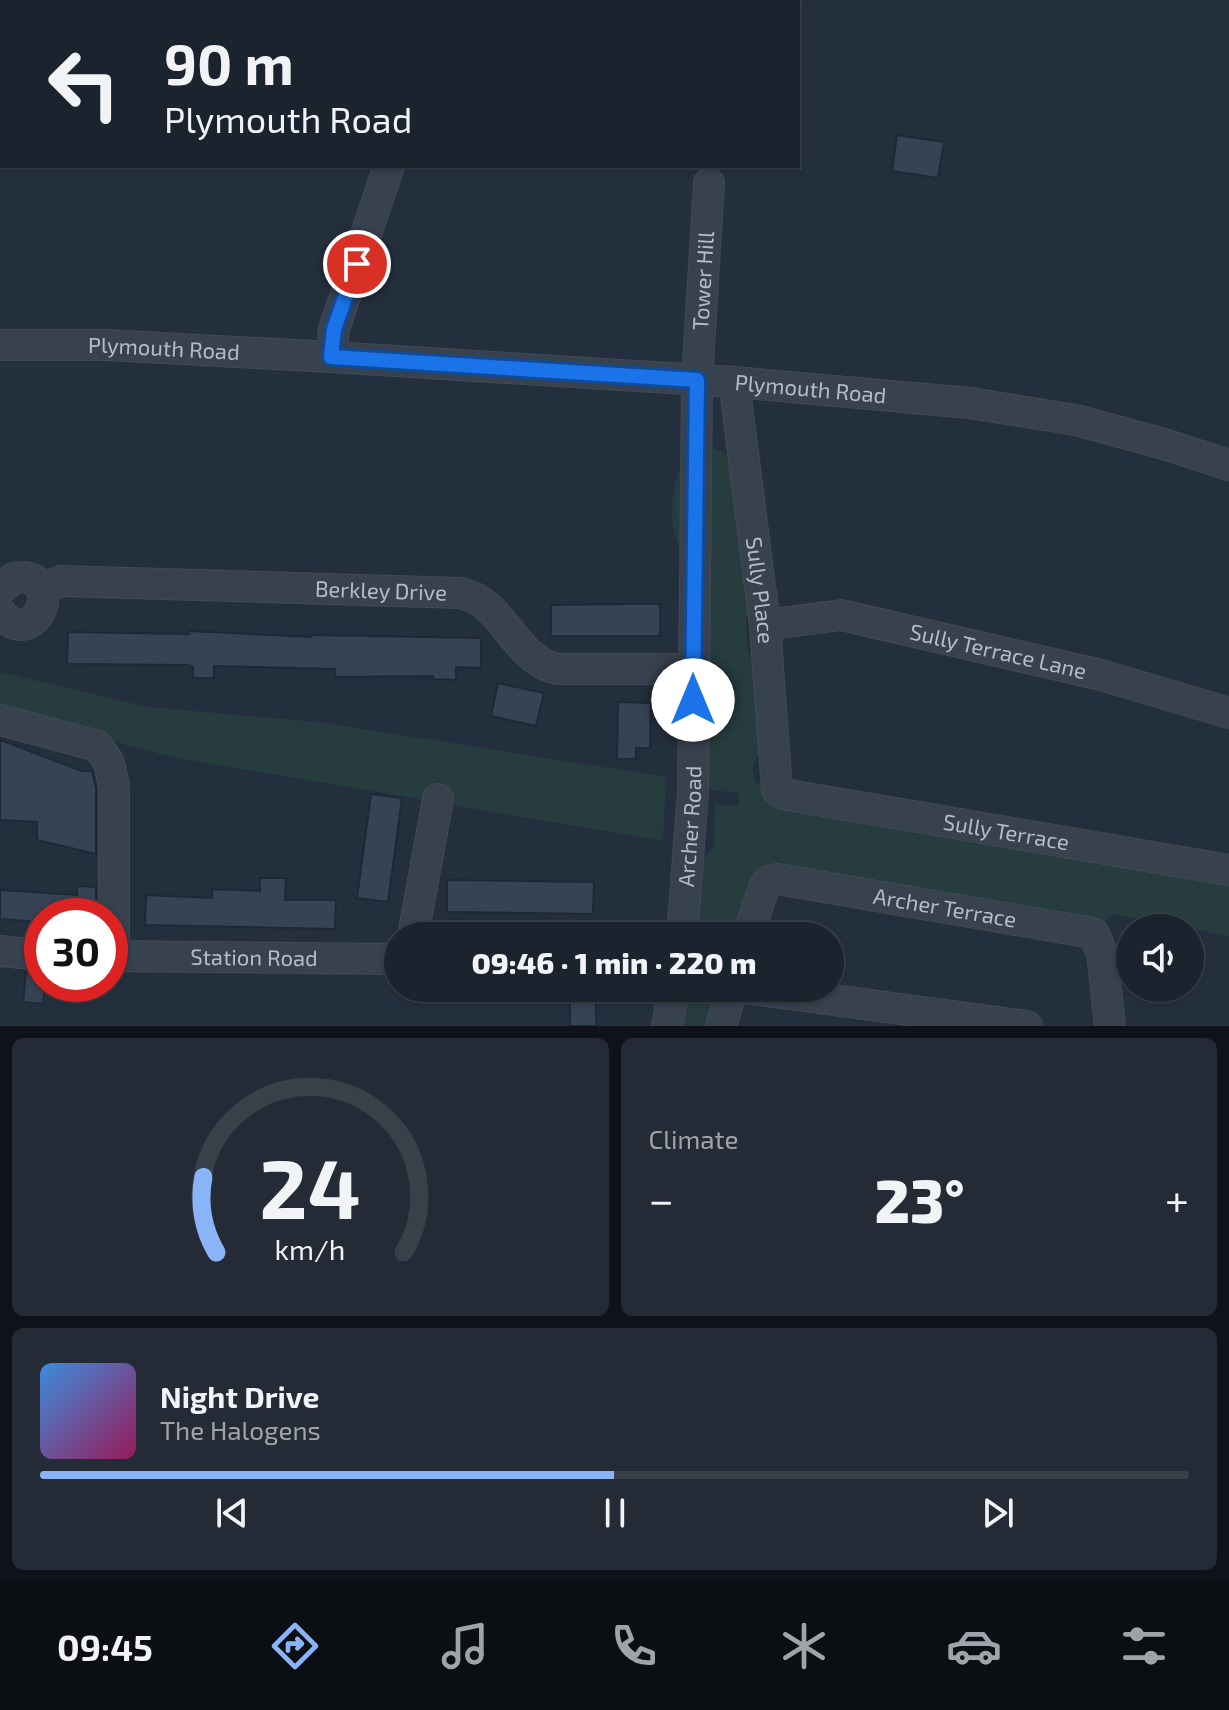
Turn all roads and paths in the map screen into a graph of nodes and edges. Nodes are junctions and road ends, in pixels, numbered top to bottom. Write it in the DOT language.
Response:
graph roads {
  1 [pos="388,168"];
  2 [pos="709,176"];
  3 [pos="0,345"];
  4 [pos="331,357"];
  5 [pos="697,380"];
  6 [pos="734,382"];
  7 [pos="1229,465"];
  8 [pos="0,590"];
  9 [pos="41,590"];
  10 [pos="0,612"];
  11 [pos="765,625"];
  12 [pos="693,669"];
  13 [pos="1229,713"];
  14 [pos="0,720"];
  15 [pos="783,794"];
  16 [pos="438,799"];
  17 [pos="1229,870"];
  18 [pos="113,898"];
  19 [pos="416,922"];
  20 [pos="683,922"];
  21 [pos="753,922"];
  22 [pos="0,951"];
  23 [pos="24,953"];
  24 [pos="128,956"];
  25 [pos="384,959"];
  26 [pos="844,1001"];
  27 [pos="671,1002"];
  28 [pos="729,1002"];
  29 [pos="667,1026"];
  30 [pos="721,1026"];
  31 [pos="1027,1026"];
  32 [pos="1110,1026"];
  1 -- 4 [label="street"];
  2 -- 5 [label="street, Tower Hill"];
  3 -- 4 [label="street, Plymouth Road"];
  4 -- 5 [label="street, Plymouth Road"];
  5 -- 6 [label="street, Plymouth Road"];
  5 -- 12 [label="street, Archer Road"];
  6 -- 7 [label="street, Plymouth Road"];
  6 -- 11 [label="street, Sully Place"];
  8 -- 9 [label="street, Berkley Drive"];
  9 -- 10 [label="street"];
  9 -- 12 [label="street, Berkley Drive"];
  11 -- 13 [label="street, Sully Terrace Lane"];
  11 -- 15 [label="street, Sully Place"];
  12 -- 20 [label="street, Archer Road"];
  14 -- 18 [label="street"];
  15 -- 17 [label="street, Sully Terrace"];
  16 -- 19 [label="street"];
  21 -- 32 [label="street, Archer Terrace"];
  22 -- 23 [label="street"];
  24 -- 25 [label="street, Station Road"];
  26 -- 31 [label="street"];
  27 -- 29 [label="street"];
  28 -- 30 [label="street"];
}
